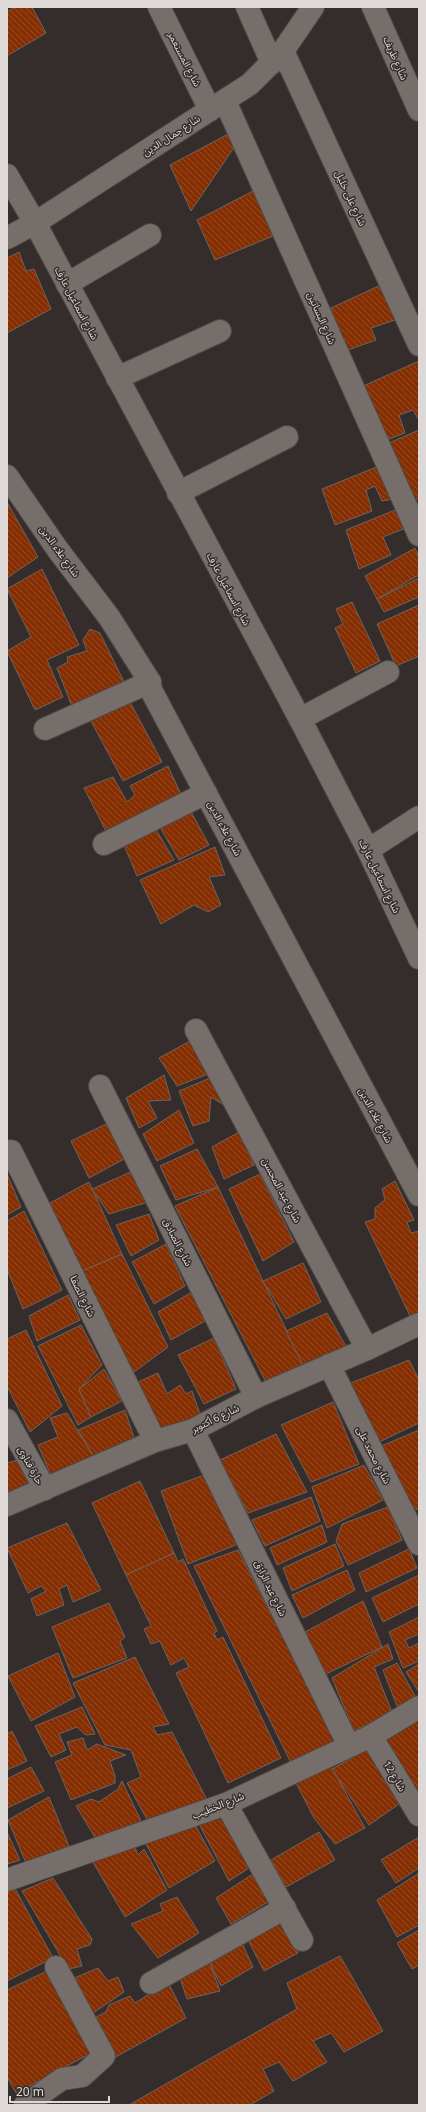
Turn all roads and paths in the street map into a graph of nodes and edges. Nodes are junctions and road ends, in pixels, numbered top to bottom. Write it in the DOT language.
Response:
graph roads {
  1 [pos="159,7"];
  2 [pos="247,7"];
  3 [pos="313,7"];
  4 [pos="373,7"];
  5 [pos="277,57"];
  6 [pos="218,106"];
  7 [pos="419,110"];
  8 [pos="7,175"];
  9 [pos="35,223"];
  10 [pos="150,235"];
  11 [pos="7,238"];
  12 [pos="67,284"];
  13 [pos="220,331"];
  14 [pos="419,345"];
  15 [pos="117,378"];
  16 [pos="287,437"];
  17 [pos="7,476"];
  18 [pos="178,493"];
  19 [pos="419,535"];
  20 [pos="388,672"];
  21 [pos="150,682"];
  22 [pos="300,719"];
  23 [pos="45,730"];
  24 [pos="206,793"];
  25 [pos="419,817"];
  26 [pos="104,844"];
  27 [pos="368,850"];
  28 [pos="419,958"];
  29 [pos="196,1030"];
  30 [pos="100,1086"];
  31 [pos="11,1150"];
  32 [pos="419,1195"];
  33 [pos="419,1324"];
  34 [pos="367,1349"];
  35 [pos="329,1365"];
  36 [pos="256,1397"];
  37 [pos="7,1420"];
  38 [pos="193,1430"];
  39 [pos="155,1441"];
  40 [pos="44,1489"];
  41 [pos="7,1505"];
  42 [pos="419,1544"];
  43 [pos="419,1707"];
  44 [pos="371,1736"];
  45 [pos="349,1746"];
  46 [pos="226,1804"];
  47 [pos="419,1815"];
  48 [pos="7,1880"];
  49 [pos="285,1908"];
  50 [pos="302,1940"];
  51 [pos="56,1967"];
  52 [pos="151,1983"];
  53 [pos="25,2105"];
  1 -- 6 [label="street, شارع المستعمر"];
  2 -- 5 [label="street, شارع على خليل"];
  3 -- 5 [label="street, شارع جمال الدين"];
  4 -- 7 [label="street, شارع ظريف"];
  5 -- 6 [label="street, شارع جمال الدين"];
  5 -- 14 [label="street, شارع على خليل"];
  6 -- 9 [label="street, شارع جمال الدين"];
  6 -- 19 [label="street, شارع البساتين"];
  8 -- 9 [label="street, شارع اسماعيل عارف"];
  9 -- 11 [label="street, شارع جمال الدين"];
  9 -- 12 [label="street, شارع اسماعيل عارف"];
  10 -- 12 [label="street"];
  12 -- 15 [label="street, شارع اسماعيل عارف"];
  13 -- 15 [label="street"];
  15 -- 18 [label="street, شارع اسماعيل عارف"];
  16 -- 18 [label="street"];
  17 -- 21 [label="street, شارع علاء الدين"];
  18 -- 22 [label="street, شارع اسماعيل عارف"];
  20 -- 22 [label="street"];
  21 -- 23 [label="street"];
  21 -- 24 [label="street, شارع علاء الدين"];
  22 -- 27 [label="street, شارع اسماعيل عارف"];
  24 -- 26 [label="street"];
  24 -- 32 [label="street, شارع علاء الدين"];
  25 -- 27 [label="street"];
  27 -- 28 [label="street, شارع اسماعيل عارف"];
  29 -- 34 [label="street, شارع عبد المحسن"];
  30 -- 36 [label="street, شارع الصادق"];
  31 -- 39 [label="street, شارع الصفا"];
  33 -- 34 [label="street, شارع 6 أكتوبر"];
  34 -- 35 [label="street, شارع 6 أكتوبر"];
  35 -- 36 [label="street, شارع 6 أكتوبر"];
  35 -- 42 [label="street, شارع محمد على"];
  36 -- 38 [label="street, شارع 6 أكتوبر"];
  37 -- 40 [label="street, حارة قناوى"];
  38 -- 39 [label="street, شارع 6 أكتوبر"];
  38 -- 45 [label="street, شارع عبد الرازق"];
  39 -- 40 [label="street, شارع 6 أكتوبر"];
  40 -- 41 [label="street, شارع 6 أكتوبر"];
  43 -- 44 [label="street, شارع الخطيب"];
  44 -- 45 [label="street, شارع الخطيب"];
  44 -- 47 [label="street, شارع 12"];
  45 -- 46 [label="street, شارع الخطيب"];
  46 -- 48 [label="street, شارع الخطيب"];
  46 -- 49 [label="street"];
  49 -- 50 [label="street"];
  49 -- 52 [label="street"];
  51 -- 53 [label="street"];
}
